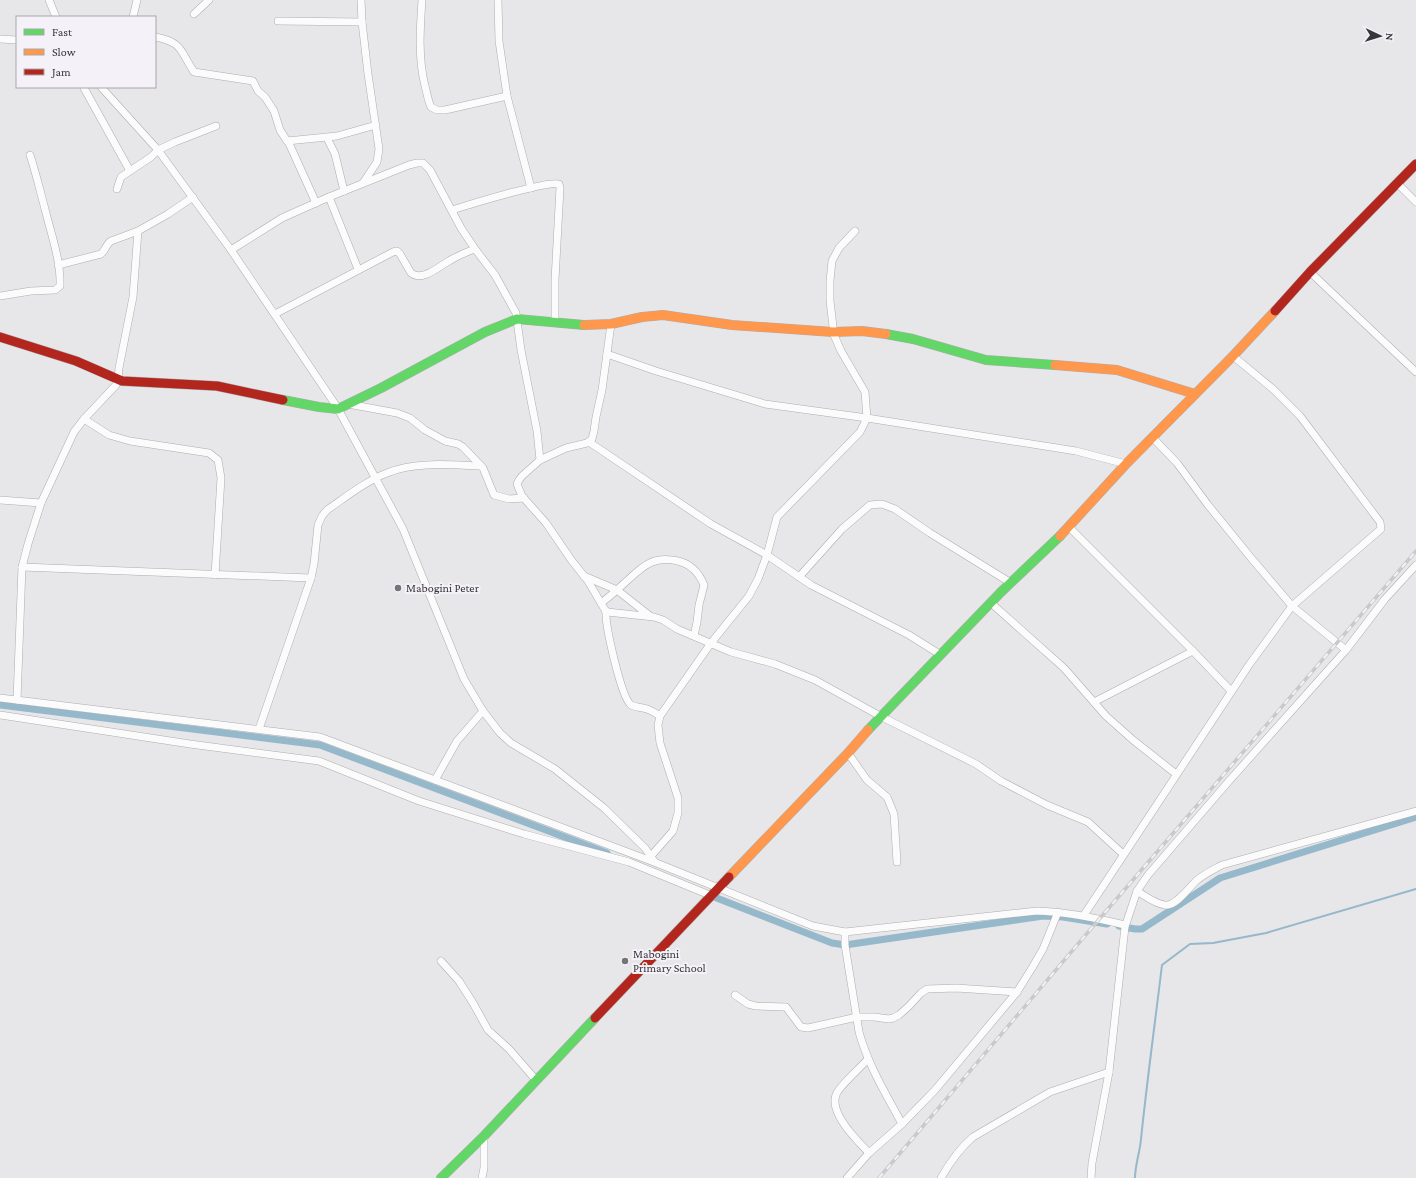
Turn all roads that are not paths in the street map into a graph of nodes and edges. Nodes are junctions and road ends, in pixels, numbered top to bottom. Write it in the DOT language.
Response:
graph roads {
  1 [pos="49,0"];
  2 [pos="137,0"];
  3 [pos="208,0"];
  4 [pos="361,0"];
  5 [pos="422,0"];
  6 [pos="498,0"];
  7 [pos="194,14"];
  8 [pos="56,16"];
  9 [pos="134,16"];
  10 [pos="278,21"];
  11 [pos="362,22"];
  12 [pos="156,37"];
  13 [pos="0,40"];
  14 [pos="16,40"];
  15 [pos="84,88"];
  16 [pos="102,88"];
  17 [pos="507,96"];
  18 [pos="376,125"];
  19 [pos="216,126"];
  20 [pos="327,138"];
  21 [pos="288,141"];
  22 [pos="158,150"];
  23 [pos="30,155"];
  24 [pos="1416,164"];
  25 [pos="130,171"];
  26 [pos="363,183"];
  27 [pos="1397,183"];
  28 [pos="531,188"];
  29 [pos="117,189"];
  30 [pos="344,191"];
  31 [pos="193,197"];
  32 [pos="329,197"];
  33 [pos="1416,202"];
  34 [pos="316,203"];
  35 [pos="452,210"];
  36 [pos="138,231"];
  37 [pos="855,231"];
  38 [pos="475,249"];
  39 [pos="231,250"];
  40 [pos="58,265"];
  41 [pos="358,269"];
  42 [pos="1310,272"];
  43 [pos="0,296"];
  44 [pos="275,314"];
  45 [pos="517,319"];
  46 [pos="555,323"];
  47 [pos="611,324"];
  48 [pos="833,332"];
  49 [pos="0,337"];
  50 [pos="607,354"];
  51 [pos="1234,356"];
  52 [pos="1416,372"];
  53 [pos="118,380"];
  54 [pos="1195,394"];
  55 [pos="348,404"];
  56 [pos="338,409"];
  57 [pos="867,418"];
  58 [pos="84,419"];
  59 [pos="1153,438"];
  60 [pos="589,442"];
  61 [pos="540,460"];
  62 [pos="1126,464"];
  63 [pos="481,466"];
  64 [pos="376,478"];
  65 [pos="524,498"];
  66 [pos="0,500"];
  67 [pos="41,503"];
  68 [pos="1069,527"];
  69 [pos="767,555"];
  70 [pos="1416,565"];
  71 [pos="22,567"];
  72 [pos="215,575"];
  73 [pos="584,576"];
  74 [pos="799,577"];
  75 [pos="311,578"];
  76 [pos="1011,583"];
  77 [pos="617,590"];
  78 [pos="601,603"];
  79 [pos="991,603"];
  80 [pos="1292,606"];
  81 [pos="606,611"];
  82 [pos="650,616"];
  83 [pos="694,636"];
  84 [pos="711,643"];
  85 [pos="1346,650"];
  86 [pos="1193,651"];
  87 [pos="941,655"];
  88 [pos="1232,691"];
  89 [pos="0,698"];
  90 [pos="17,700"];
  91 [pos="1094,702"];
  92 [pos="483,711"];
  93 [pos="0,715"];
  94 [pos="660,716"];
  95 [pos="880,716"];
  96 [pos="259,729"];
  97 [pos="848,753"];
  98 [pos="1176,774"];
  99 [pos="435,780"];
  100 [pos="1416,811"];
  101 [pos="1124,854"];
  102 [pos="653,859"];
  103 [pos="897,862"];
  104 [pos="720,888"];
  105 [pos="1137,891"];
  106 [pos="712,896"];
  107 [pos="1056,915"];
  108 [pos="1084,915"];
  109 [pos="1125,925"];
  110 [pos="845,932"];
  111 [pos="441,961"];
  112 [pos="1017,992"];
  113 [pos="735,995"];
  114 [pos="856,1017"];
  115 [pos="868,1059"];
  116 [pos="1108,1072"];
  117 [pos="536,1080"];
  118 [pos="902,1124"];
  119 [pos="484,1136"];
  120 [pos="869,1153"];
  121 [pos="441,1178"];
  122 [pos="482,1178"];
  123 [pos="848,1178"];
  124 [pos="941,1178"];
  125 [pos="1091,1178"];
  1 -- 8 [label="street"];
  2 -- 9 [label="street"];
  3 -- 7 [label="street"];
  4 -- 11 [label="street"];
  5 -- 17 [label="street"];
  6 -- 17 [label="street"];
  10 -- 11 [label="street"];
  11 -- 18 [label="street"];
  12 -- 21 [label="street"];
  13 -- 14 [label="street"];
  15 -- 25 [label="street"];
  16 -- 22 [label="street"];
  17 -- 28 [label="street"];
  18 -- 20 [label="street"];
  18 -- 26 [label="street"];
  19 -- 22 [label="street"];
  20 -- 21 [label="street"];
  20 -- 30 [label="street"];
  21 -- 34 [label="street"];
  22 -- 25 [label="street"];
  22 -- 31 [label="street"];
  23 -- 40 [label="street"];
  24 -- 27 [label="street"];
  25 -- 29 [label="street"];
  26 -- 30 [label="street"];
  26 -- 35 [label="street"];
  27 -- 33 [label="street"];
  27 -- 42 [label="street"];
  28 -- 35 [label="street"];
  28 -- 46 [label="street"];
  30 -- 32 [label="street"];
  31 -- 36 [label="street"];
  31 -- 39 [label="street"];
  32 -- 34 [label="street"];
  32 -- 41 [label="street"];
  34 -- 39 [label="street"];
  35 -- 38 [label="street"];
  36 -- 40 [label="street"];
  36 -- 53 [label="street"];
  37 -- 48 [label="street"];
  38 -- 41 [label="street"];
  38 -- 45 [label="street"];
  39 -- 44 [label="street"];
  40 -- 43 [label="street"];
  41 -- 44 [label="street"];
  42 -- 51 [label="street"];
  42 -- 52 [label="street"];
  44 -- 56 [label="street"];
  45 -- 46 [label="street"];
  45 -- 55 [label="street"];
  45 -- 61 [label="street"];
  46 -- 47 [label="street"];
  47 -- 48 [label="street"];
  47 -- 50 [label="street"];
  48 -- 54 [label="street"];
  48 -- 57 [label="street"];
  49 -- 53 [label="street"];
  50 -- 57 [label="street"];
  50 -- 60 [label="street"];
  51 -- 54 [label="street"];
  51 -- 80 [label="street"];
  53 -- 56 [label="street"];
  53 -- 58 [label="street"];
  54 -- 59 [label="street"];
  55 -- 56 [label="street"];
  55 -- 63 [label="street"];
  56 -- 64 [label="street"];
  57 -- 62 [label="street"];
  57 -- 69 [label="street"];
  58 -- 67 [label="street"];
  58 -- 72 [label="street"];
  59 -- 62 [label="street"];
  59 -- 80 [label="street"];
  60 -- 61 [label="street"];
  60 -- 69 [label="street"];
  61 -- 65 [label="street"];
  62 -- 68 [label="street"];
  63 -- 64 [label="street"];
  63 -- 65 [label="street"];
  64 -- 75 [label="street"];
  64 -- 92 [label="street"];
  65 -- 73 [label="street"];
  66 -- 67 [label="street"];
  67 -- 71 [label="street"];
  68 -- 76 [label="street"];
  68 -- 86 [label="street"];
  69 -- 74 [label="street"];
  69 -- 84 [label="street"];
  70 -- 85 [label="street"];
  71 -- 72 [label="street"];
  71 -- 90 [label="street"];
  72 -- 75 [label="street"];
  73 -- 77 [label="street"];
  73 -- 78 [label="street"];
  74 -- 76 [label="street"];
  74 -- 87 [label="street"];
  75 -- 96 [label="street"];
  76 -- 79 [label="street"];
  77 -- 78 [label="street"];
  77 -- 82 [label="street"];
  77 -- 83 [label="street"];
  78 -- 81 [label="street"];
  79 -- 87 [label="street"];
  79 -- 91 [label="street"];
  80 -- 85 [label="street"];
  80 -- 88 [label="street"];
  81 -- 82 [label="street"];
  81 -- 94 [label="street"];
  82 -- 83 [label="street"];
  83 -- 84 [label="street"];
  84 -- 94 [label="street"];
  84 -- 95 [label="street"];
  85 -- 105 [label="street"];
  86 -- 88 [label="street"];
  86 -- 91 [label="street"];
  87 -- 95 [label="street"];
  88 -- 98 [label="street"];
  89 -- 90 [label="street"];
  90 -- 96 [label="street"];
  91 -- 98 [label="street"];
  92 -- 99 [label="street"];
  92 -- 102 [label="street"];
  93 -- 106 [label="street"];
  94 -- 102 [label="street"];
  95 -- 97 [label="street"];
  95 -- 101 [label="street"];
  96 -- 99 [label="street"];
  97 -- 103 [label="street"];
  97 -- 104 [label="street"];
  98 -- 101 [label="street"];
  99 -- 102 [label="street"];
  100 -- 105 [label="street"];
  101 -- 108 [label="street"];
  102 -- 104 [label="street"];
  104 -- 106 [label="street"];
  104 -- 110 [label="street"];
  105 -- 109 [label="street"];
  106 -- 117 [label="street"];
  107 -- 108 [label="street"];
  107 -- 110 [label="street"];
  107 -- 112 [label="street"];
  108 -- 109 [label="street"];
  109 -- 116 [label="street"];
  110 -- 114 [label="street"];
  111 -- 117 [label="street"];
  112 -- 114 [label="street"];
  112 -- 118 [label="street"];
  113 -- 114 [label="street"];
  114 -- 115 [label="street"];
  115 -- 118 [label="street"];
  115 -- 120 [label="street"];
  116 -- 124 [label="street"];
  116 -- 125 [label="street"];
  117 -- 119 [label="street"];
  118 -- 120 [label="street"];
  119 -- 121 [label="street"];
  119 -- 122 [label="street"];
  120 -- 123 [label="street"];
}
